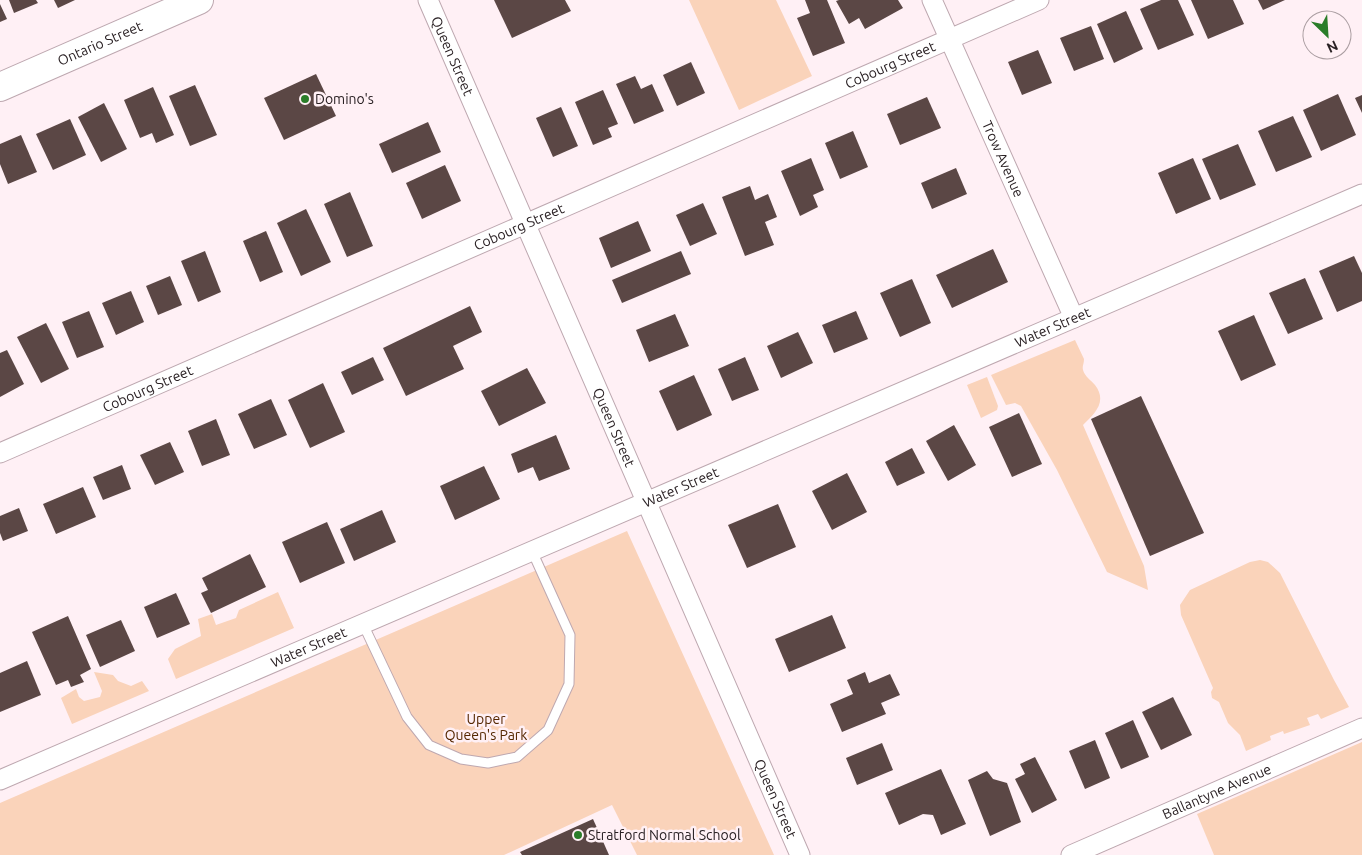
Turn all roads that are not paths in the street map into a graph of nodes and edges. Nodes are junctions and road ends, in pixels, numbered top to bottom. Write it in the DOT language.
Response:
graph roads {
  1 [pos="199,0"];
  2 [pos="428,0"];
  3 [pos="932,0"];
  4 [pos="1039,0"];
  5 [pos="949,38"];
  6 [pos="0,87"];
  7 [pos="1362,194"];
  8 [pos="526,225"];
  9 [pos="1074,318"];
  10 [pos="0,453"];
  11 [pos="647,502"];
  12 [pos="532,551"];
  13 [pos="363,624"];
  14 [pos="1362,728"];
  15 [pos="0,780"];
  16 [pos="800,855"];
  17 [pos="1071,855"];
  1 -- 6 [label="main road, Ontario Street"];
  2 -- 8 [label="street, Queen Street"];
  3 -- 5 [label="street, Trow Avenue"];
  4 -- 5 [label="street, Cobourg Street"];
  5 -- 8 [label="street, Cobourg Street"];
  5 -- 9 [label="street, Trow Avenue"];
  7 -- 9 [label="street, Water Street"];
  8 -- 10 [label="street, Cobourg Street"];
  8 -- 11 [label="street, Queen Street"];
  9 -- 11 [label="street, Water Street"];
  11 -- 12 [label="street, Water Street"];
  11 -- 16 [label="street, Queen Street"];
  12 -- 13 [label="street, Water Street"];
  12 -- 13 [label="lane"];
  13 -- 15 [label="street, Water Street"];
  14 -- 17 [label="street, Ballantyne Avenue"];
}
